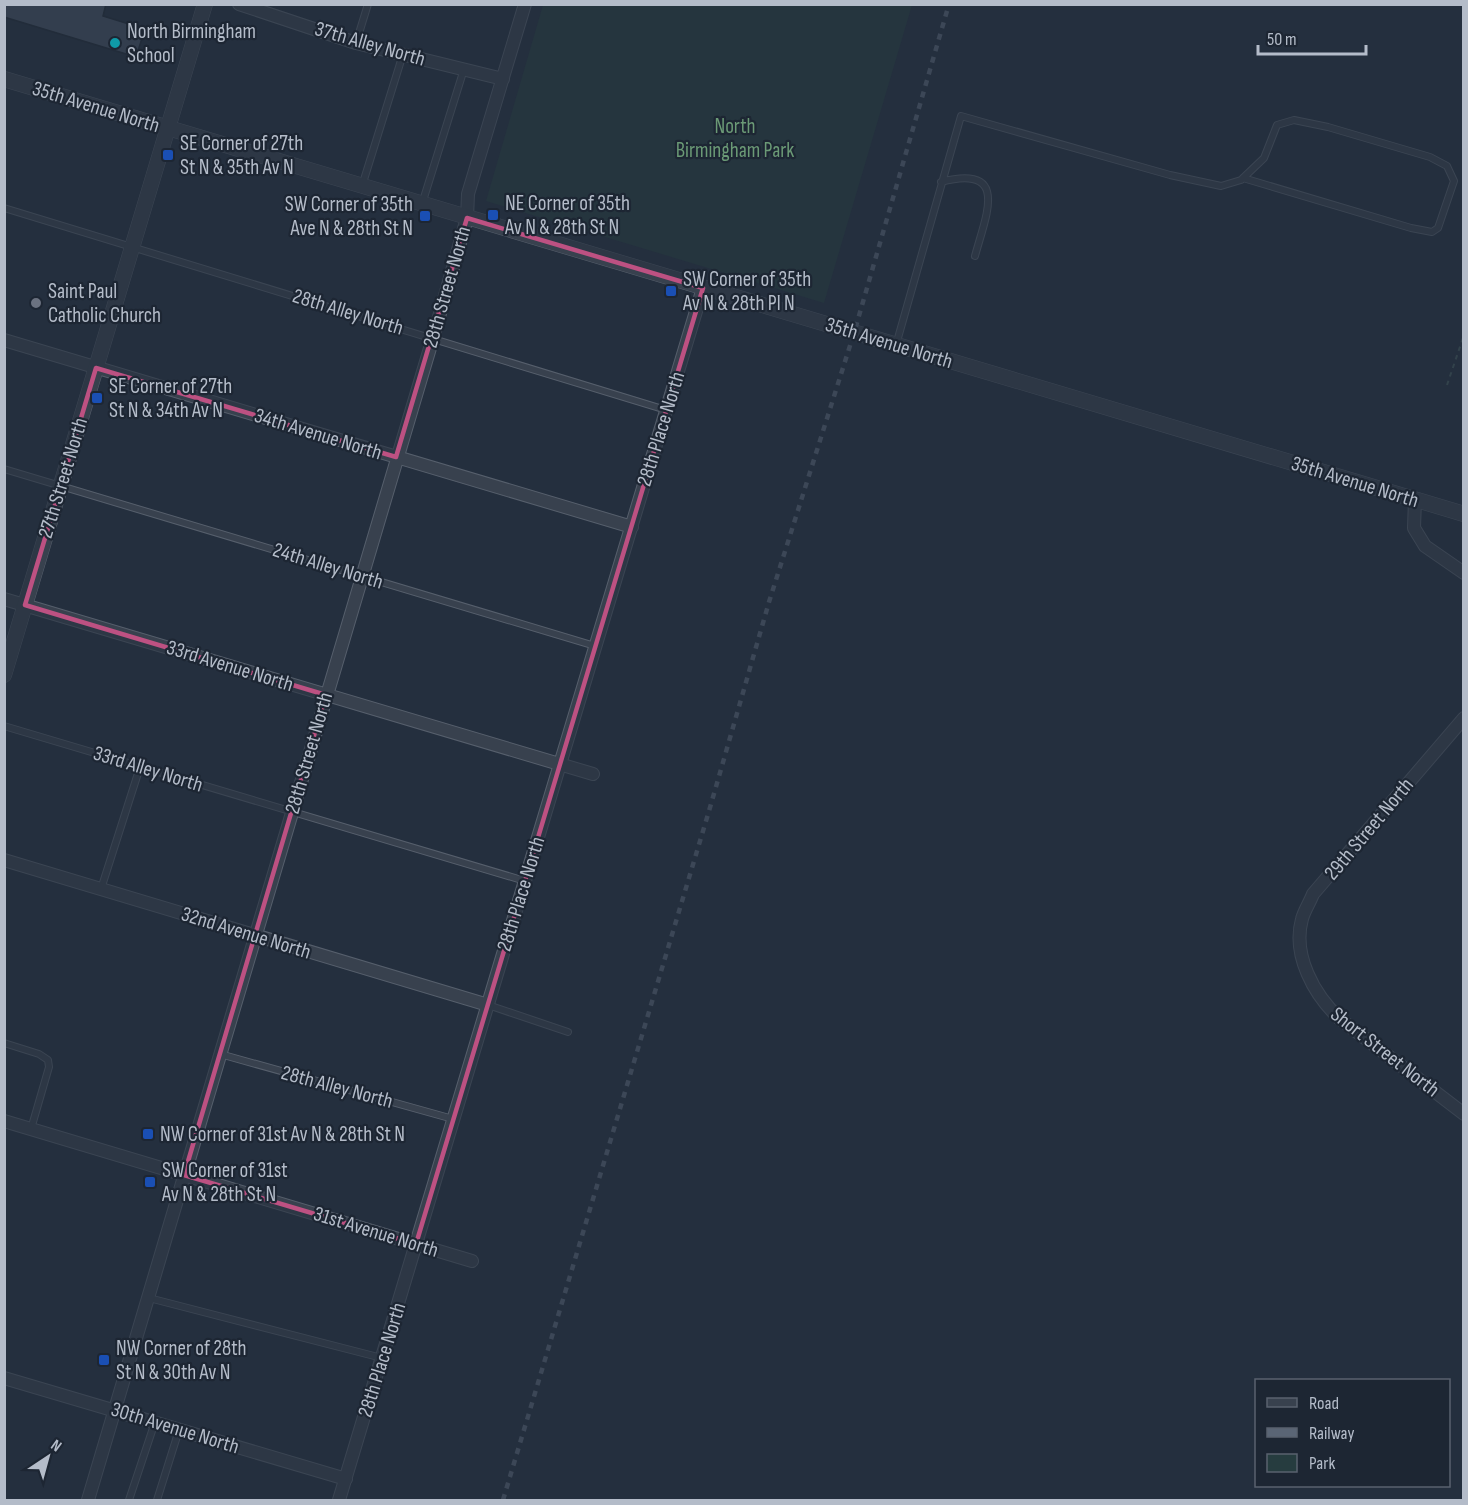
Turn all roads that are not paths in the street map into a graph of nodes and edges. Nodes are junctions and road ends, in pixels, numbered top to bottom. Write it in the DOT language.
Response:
graph roads {
  1 [pos="205,4"];
  2 [pos="239,4"];
  3 [pos="368,4"];
  4 [pos="525,4"];
  5 [pos="356,43"];
  6 [pos="403,54"];
  7 [pos="464,69"];
  8 [pos="4,79"];
  9 [pos="503,79"];
  10 [pos="167,128"];
  11 [pos="1244,178"];
  12 [pos="941,182"];
  13 [pos="362,187"];
  14 [pos="422,204"];
  15 [pos="4,208"];
  16 [pos="467,218"];
  17 [pos="132,246"];
  18 [pos="975,256"];
  19 [pos="704,288"];
  20 [pos="432,338"];
  21 [pos="4,340"];
  22 [pos="895,345"];
  23 [pos="96,368"];
  24 [pos="667,410"];
  25 [pos="396,457"];
  26 [pos="4,470"];
  27 [pos="60,486"];
  28 [pos="1415,500"];
  29 [pos="1464,514"];
  30 [pos="632,527"];
  31 [pos="1464,573"];
  32 [pos="361,576"];
  33 [pos="4,599"];
  34 [pos="25,605"];
  35 [pos="596,646"];
  36 [pos="4,675"];
  37 [pos="326,695"];
  38 [pos="1464,718"];
  39 [pos="4,726"];
  40 [pos="560,765"];
  41 [pos="140,767"];
  42 [pos="593,774"];
  43 [pos="292,812"];
  44 [pos="4,860"];
  45 [pos="525,881"];
  46 [pos="101,889"];
  47 [pos="256,935"];
  48 [pos="1299,951"];
  49 [pos="488,1005"];
  50 [pos="568,1032"];
  51 [pos="4,1043"];
  52 [pos="220,1054"];
  53 [pos="1464,1114"];
  54 [pos="454,1119"];
  55 [pos="4,1121"];
  56 [pos="31,1129"];
  57 [pos="184,1175"];
  58 [pos="416,1244"];
  59 [pos="472,1261"];
  60 [pos="148,1298"];
  61 [pos="382,1358"];
  62 [pos="4,1377"];
  63 [pos="114,1410"];
  64 [pos="155,1422"];
  65 [pos="179,1430"];
  66 [pos="346,1479"];
  67 [pos="88,1500"];
  68 [pos="129,1500"];
  69 [pos="157,1500"];
  70 [pos="339,1500"];
  1 -- 10 [label="street, 27th Street North"];
  2 -- 5 [label="street, 37th Alley North"];
  3 -- 5 [label="lane"];
  4 -- 9 [label="street, 28th Street North"];
  5 -- 6 [label="street, 37th Alley North"];
  6 -- 7 [label="street, 37th Alley North"];
  6 -- 13 [label="lane"];
  7 -- 9 [label="street, 37th Alley North"];
  7 -- 14 [label="lane"];
  8 -- 10 [label="street, 35th Avenue North"];
  9 -- 16 [label="street, 28th Street North"];
  10 -- 13 [label="street, 35th Avenue North"];
  10 -- 17 [label="street, 27th Street North"];
  11 -- 11 [label="lane"];
  11 -- 12 [label="lane"];
  12 -- 18 [label="lane"];
  12 -- 22 [label="lane"];
  13 -- 14 [label="street, 35th Avenue North"];
  14 -- 16 [label="street, 35th Avenue North"];
  15 -- 17 [label="lane, 28th Alley North"];
  16 -- 19 [label="street, 35th Avenue North"];
  16 -- 20 [label="street, 28th Street North"];
  17 -- 20 [label="lane, 28th Alley North"];
  17 -- 23 [label="street, 27th Street North"];
  19 -- 22 [label="street, 35th Avenue North"];
  19 -- 24 [label="street, 28th Place North"];
  20 -- 24 [label="lane, 28th Alley North"];
  20 -- 25 [label="street, 28th Street North"];
  21 -- 23 [label="street, 34th Avenue North"];
  22 -- 28 [label="street, 35th Avenue North"];
  23 -- 25 [label="street, 34th Avenue North"];
  23 -- 27 [label="street, 27th Street North"];
  24 -- 30 [label="street, 28th Place North"];
  25 -- 30 [label="street, 34th Avenue North"];
  25 -- 32 [label="street, 28th Street North"];
  26 -- 27 [label="lane"];
  27 -- 32 [label="lane, 24th Alley North"];
  27 -- 34 [label="street, 27th Street North"];
  28 -- 29 [label="street, 35th Avenue North"];
  28 -- 31 [label="street"];
  30 -- 35 [label="street, 28th Place North"];
  32 -- 35 [label="lane, 24th Alley North"];
  32 -- 37 [label="street, 28th Street North"];
  33 -- 34 [label="street, 33rd Avenue North"];
  34 -- 36 [label="street, 27th Street North"];
  34 -- 37 [label="street, 33rd Avenue North"];
  35 -- 40 [label="street, 28th Place North"];
  37 -- 40 [label="street, 33rd Avenue North"];
  37 -- 43 [label="street, 28th Street North"];
  38 -- 48 [label="street, 29th Street North"];
  39 -- 41 [label="lane, 33rd Alley North"];
  40 -- 42 [label="street, 33rd Avenue North"];
  40 -- 45 [label="street, 28th Place North"];
  41 -- 43 [label="lane, 33rd Alley North"];
  41 -- 46 [label="lane"];
  43 -- 45 [label="lane"];
  43 -- 47 [label="street, 28th Street North"];
  44 -- 46 [label="street, 32nd Avenue North"];
  45 -- 49 [label="street, 28th Place North"];
  46 -- 47 [label="street, 32nd Avenue North"];
  47 -- 49 [label="street, 32nd Avenue North"];
  47 -- 52 [label="street, 28th Street North"];
  48 -- 53 [label="street, Short Street North"];
  49 -- 50 [label="lane"];
  49 -- 54 [label="street, 28th Place North"];
  51 -- 56 [label="lane"];
  52 -- 54 [label="lane, 28th Alley North"];
  52 -- 57 [label="street, 28th Street North"];
  54 -- 58 [label="street, 28th Place North"];
  55 -- 56 [label="street, 31st Avenue North"];
  56 -- 57 [label="street, 31st Avenue North"];
  57 -- 58 [label="street, 31st Avenue North"];
  57 -- 60 [label="street, 28th Street North"];
  58 -- 59 [label="street, 31st Avenue North"];
  58 -- 61 [label="street, 28th Place North"];
  60 -- 61 [label="lane"];
  60 -- 63 [label="street, 28th Street North"];
  61 -- 66 [label="street, 28th Place North"];
  62 -- 63 [label="street, 30th Avenue North"];
  63 -- 64 [label="street, 30th Avenue North"];
  63 -- 67 [label="street, 28th Street North"];
  64 -- 65 [label="street, 30th Avenue North"];
  64 -- 68 [label="lane"];
  65 -- 66 [label="street, 30th Avenue North"];
  65 -- 69 [label="lane"];
  66 -- 70 [label="street, 28th Place North"];
}
